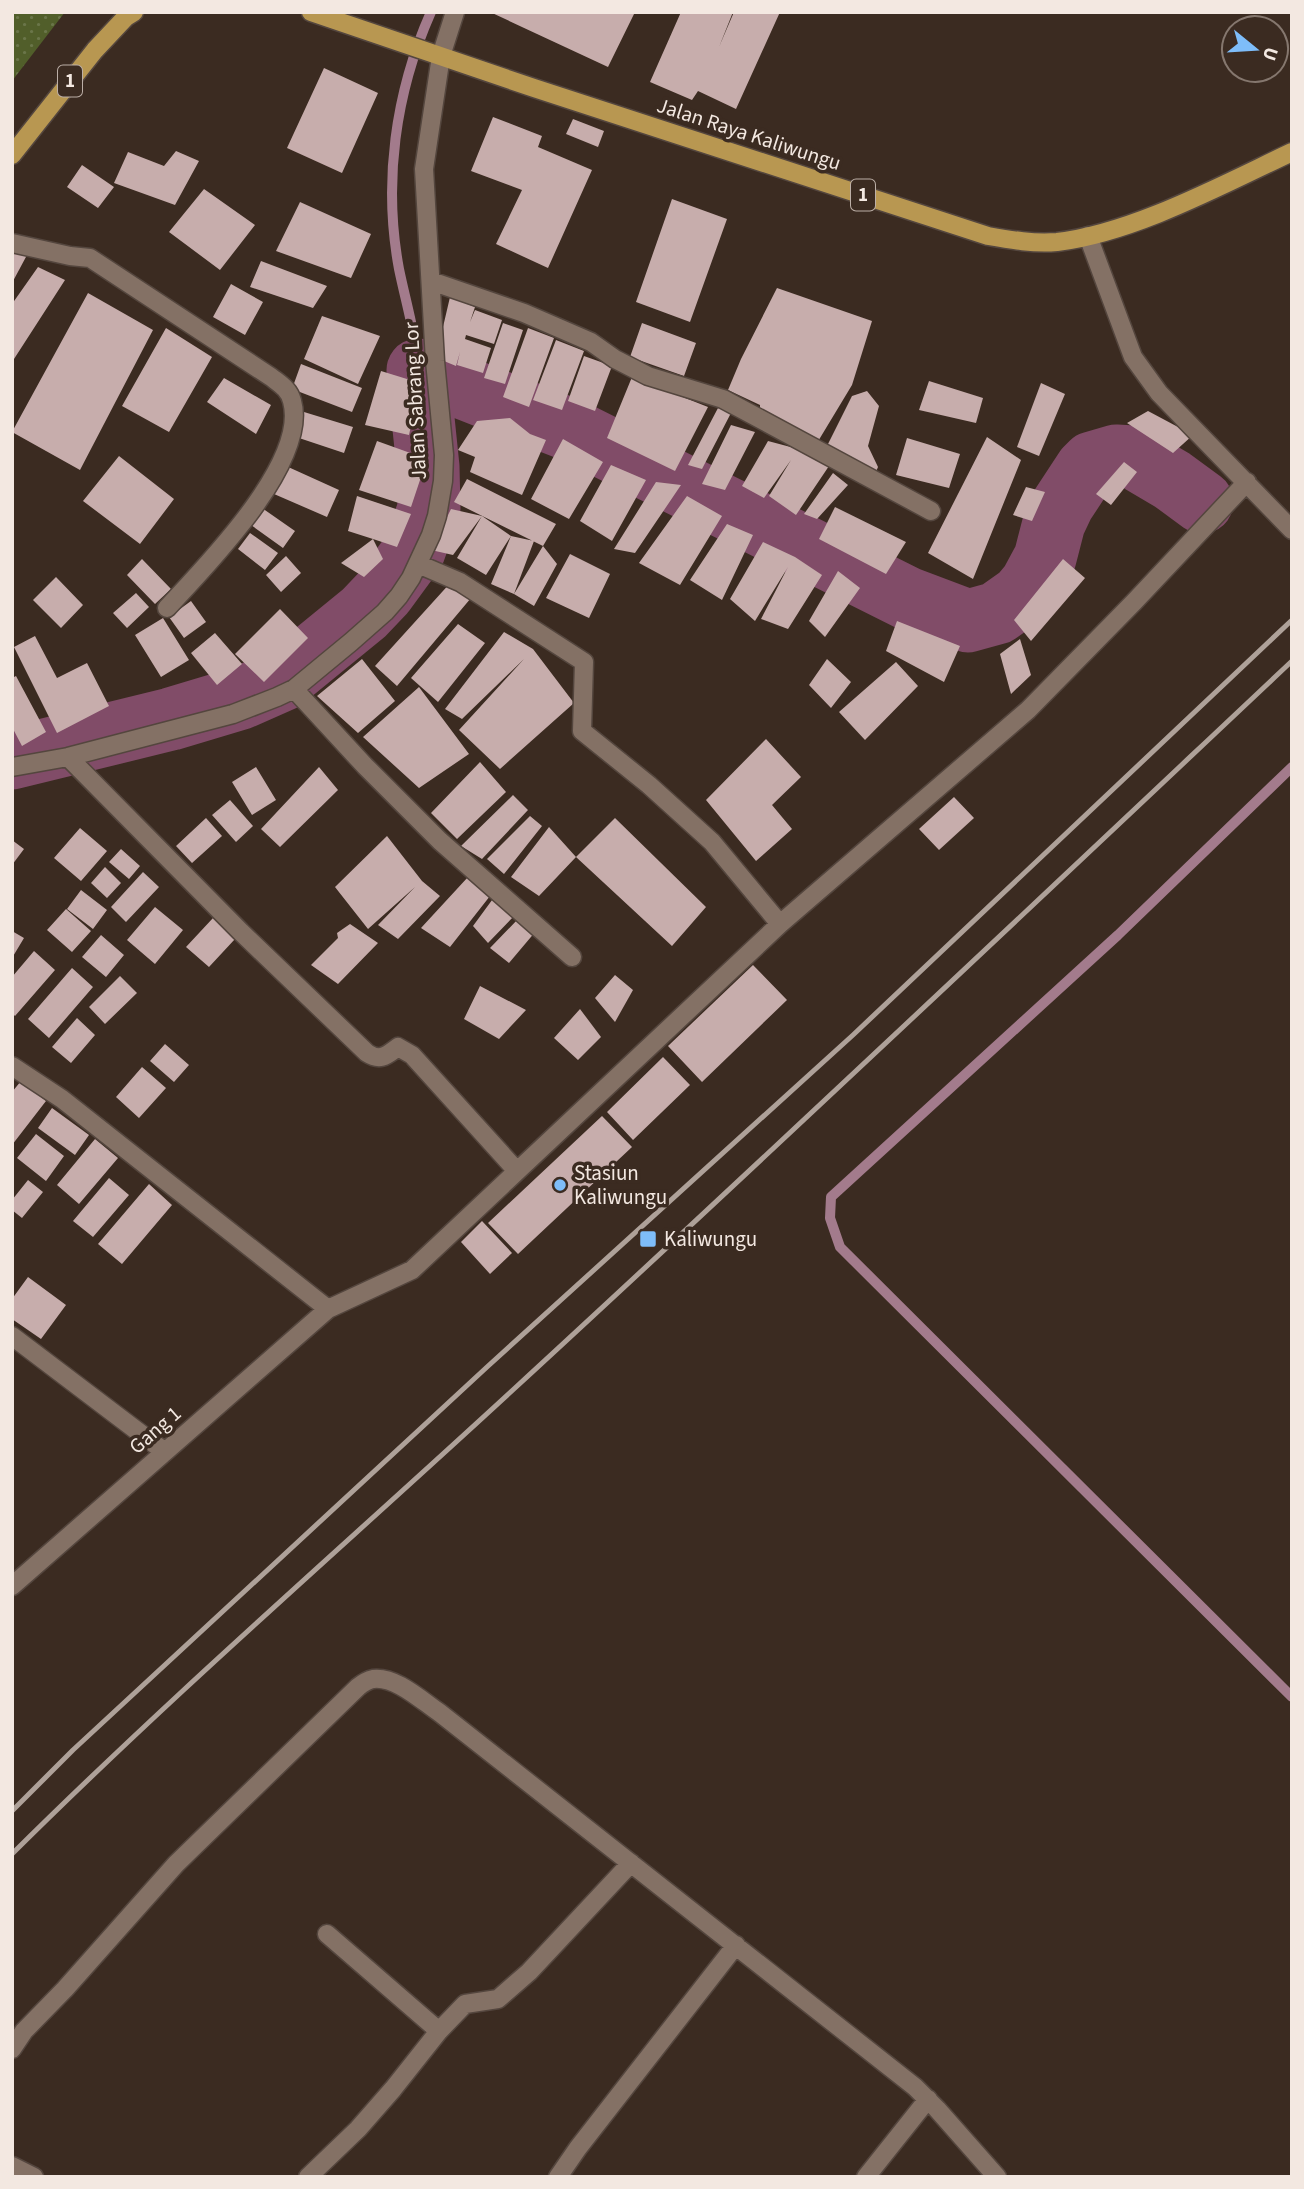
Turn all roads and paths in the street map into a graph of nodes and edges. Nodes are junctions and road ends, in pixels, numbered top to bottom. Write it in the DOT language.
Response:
graph roads {
  1 [pos="134,12"];
  2 [pos="311,12"];
  3 [pos="456,12"];
  4 [pos="437,55"];
  5 [pos="13,152"];
  6 [pos="1292,152"];
  7 [pos="1088,236"];
  8 [pos="12,243"];
  9 [pos="431,281"];
  10 [pos="1247,482"];
  11 [pos="931,511"];
  12 [pos="1292,530"];
  13 [pos="418,564"];
  14 [pos="167,608"];
  15 [pos="294,689"];
  16 [pos="68,757"];
  17 [pos="12,767"];
  18 [pos="780,924"];
  19 [pos="572,957"];
  20 [pos="12,1066"];
  21 [pos="517,1171"];
  22 [pos="328,1309"];
  23 [pos="12,1336"];
  24 [pos="165,1452"];
  25 [pos="12,1586"];
  26 [pos="631,1863"];
  27 [pos="327,1934"];
  28 [pos="736,1945"];
  29 [pos="439,2031"];
  30 [pos="12,2049"];
  31 [pos="928,2099"];
  32 [pos="12,2166"];
  33 [pos="34,2177"];
  34 [pos="308,2177"];
  35 [pos="558,2177"];
  36 [pos="866,2177"];
  37 [pos="996,2177"];
  1 -- 5 [label="main road, 1"];
  2 -- 4 [label="main road, Jalan Raya Kaliwungu / 1"];
  3 -- 4 [label="street, Jalan Sabrang Lor"];
  4 -- 7 [label="main road, Jalan Raya Kaliwungu / 1"];
  4 -- 9 [label="street, Jalan Sabrang Lor"];
  6 -- 7 [label="main road, Jalan Raya Kaliwungu / 1"];
  7 -- 10 [label="street"];
  8 -- 14 [label="street"];
  9 -- 11 [label="street"];
  9 -- 13 [label="street, Jalan Sabrang Lor"];
  10 -- 12 [label="street"];
  10 -- 18 [label="street, Gang 1"];
  13 -- 15 [label="street, Jalan Sabrang Lor"];
  13 -- 18 [label="street"];
  15 -- 16 [label="street, Jalan Sabrang Lor"];
  15 -- 19 [label="street"];
  16 -- 17 [label="street, Jalan Sabrang Lor"];
  16 -- 21 [label="street"];
  18 -- 21 [label="street, Gang 1"];
  20 -- 22 [label="street"];
  21 -- 22 [label="street, Gang 1"];
  22 -- 24 [label="street, Gang 1"];
  23 -- 24 [label="street"];
  24 -- 25 [label="street, Gang 1"];
  26 -- 28 [label="street"];
  26 -- 29 [label="street"];
  26 -- 30 [label="street"];
  27 -- 29 [label="street"];
  28 -- 31 [label="street"];
  28 -- 35 [label="street"];
  29 -- 34 [label="street"];
  31 -- 36 [label="street"];
  31 -- 37 [label="street"];
  32 -- 33 [label="street"];
}
